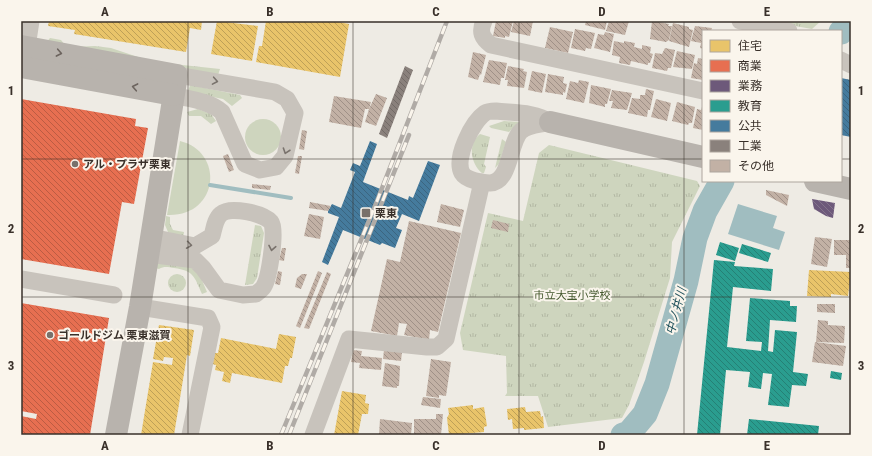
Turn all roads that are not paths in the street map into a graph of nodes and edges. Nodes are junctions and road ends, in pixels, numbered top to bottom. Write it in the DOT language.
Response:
graph roads {
  1 [pos="31,21"];
  2 [pos="484,21"];
  3 [pos="740,21"];
  4 [pos="784,30"];
  5 [pos="23,53"];
  6 [pos="842,60"];
  7 [pos="851,65"];
  8 [pos="175,85"];
  9 [pos="702,91"];
  10 [pos="550,122"];
  11 [pos="702,157"];
  12 [pos="482,182"];
  13 [pos="820,182"];
  14 [pos="851,189"];
  15 [pos="149,246"];
  16 [pos="21,279"];
  17 [pos="114,295"];
  18 [pos="140,307"];
  19 [pos="116,435"];
  20 [pos="190,435"];
  21 [pos="313,435"];
  1 -- 5 [label="street"];
  2 -- 9 [label="street"];
  3 -- 4 [label="street"];
  5 -- 8 [label="street"];
  6 -- 7 [label="street"];
  8 -- 8 [label="street, one-way"];
  8 -- 15 [label="street"];
  10 -- 11 [label="street"];
  10 -- 12 [label="street"];
  10 -- 12 [label="street"];
  12 -- 21 [label="street"];
  13 -- 14 [label="street"];
  15 -- 15 [label="street, one-way"];
  15 -- 18 [label="street"];
  16 -- 17 [label="street"];
  18 -- 19 [label="street"];
  18 -- 20 [label="street"];
}
